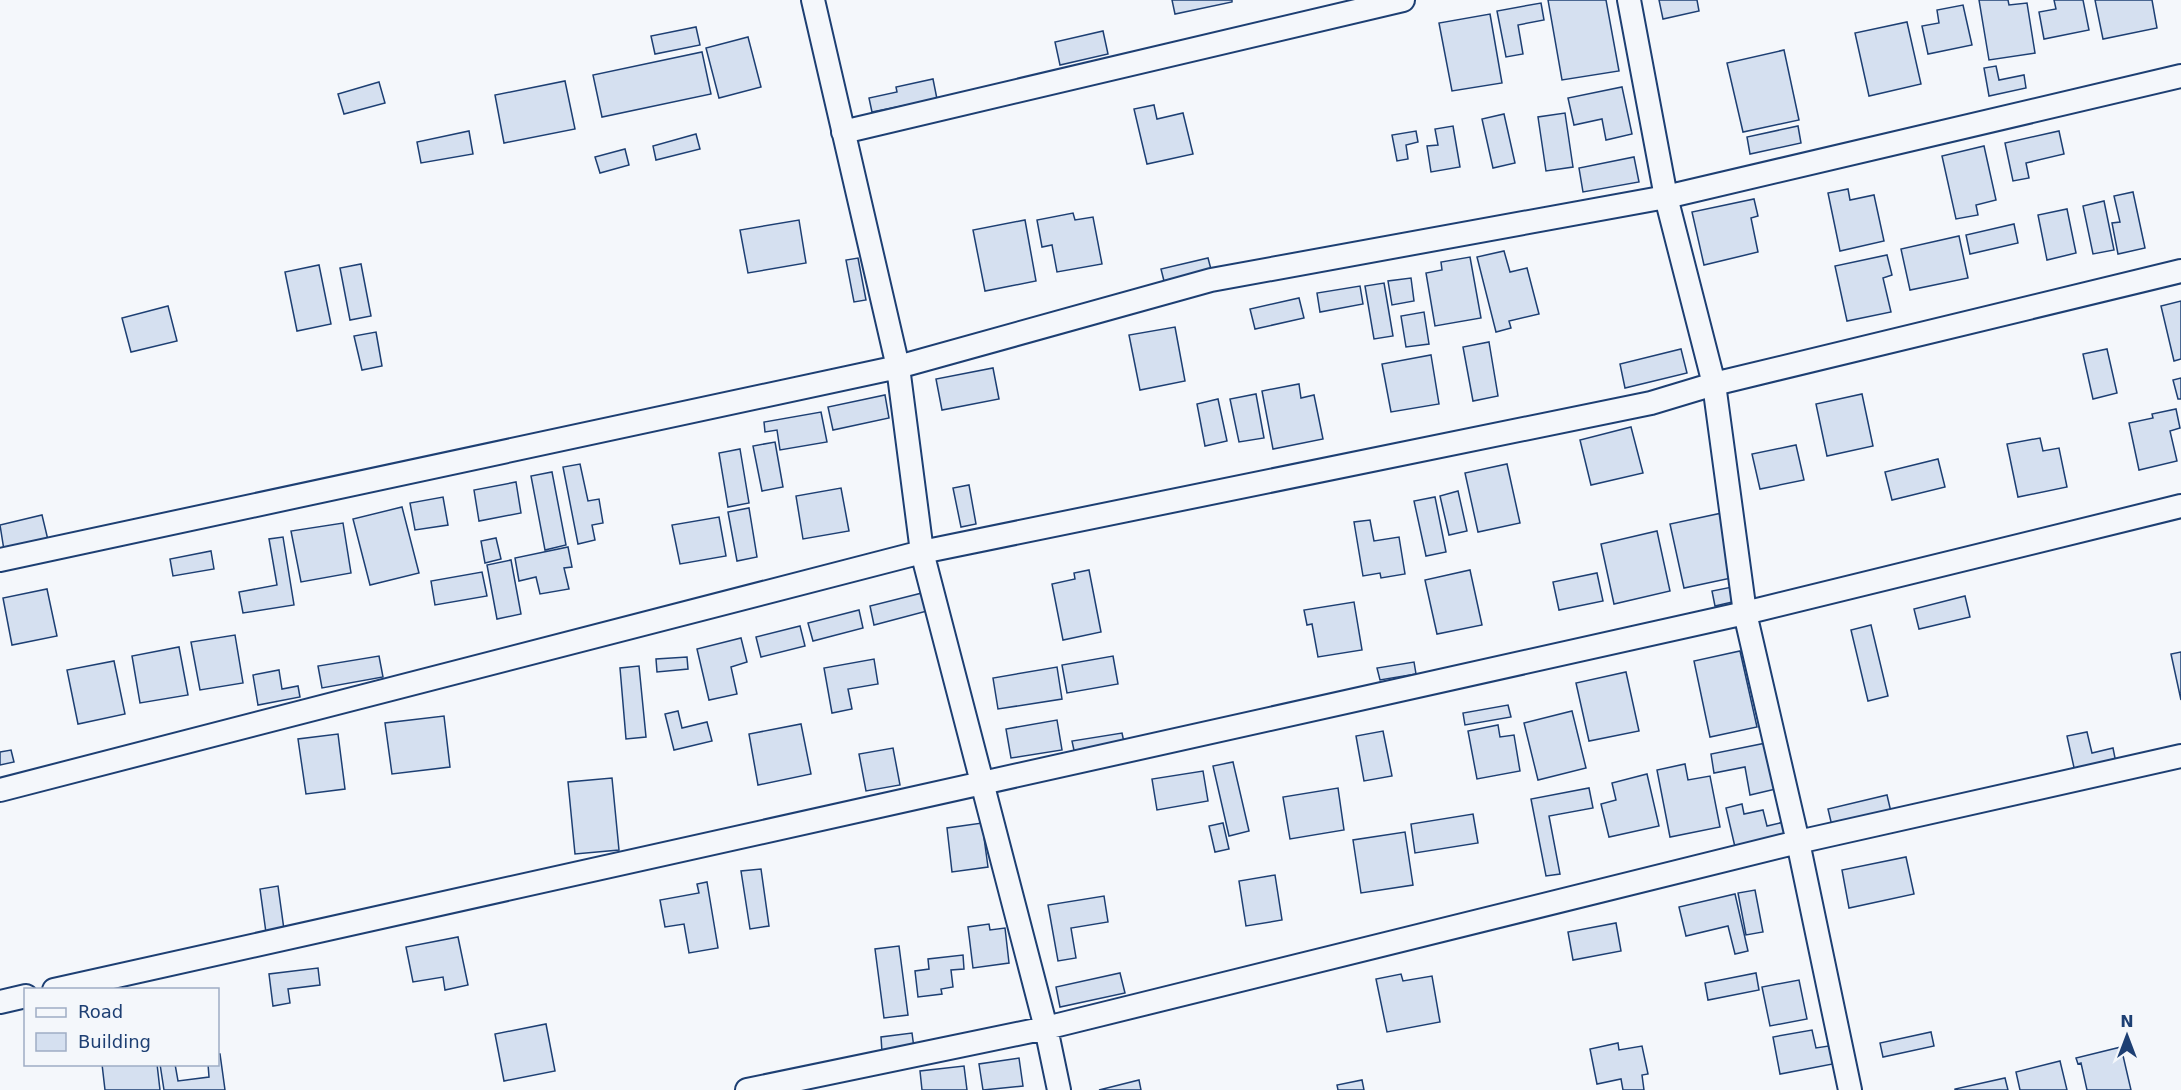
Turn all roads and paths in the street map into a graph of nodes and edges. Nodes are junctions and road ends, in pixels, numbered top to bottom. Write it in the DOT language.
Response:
graph roads {
  1 [pos="813,0"];
  2 [pos="1403,0"];
  3 [pos="1629,0"];
  4 [pos="2181,76"];
  5 [pos="843,132"];
  6 [pos="1665,197"];
  7 [pos="2181,271"];
  8 [pos="898,367"];
  9 [pos="1714,384"];
  10 [pos="2181,506"];
  11 [pos="922,552"];
  12 [pos="0,560"];
  13 [pos="1745,613"];
  14 [pos="2181,756"];
  15 [pos="982,783"];
  16 [pos="0,790"];
  17 [pos="1798,842"];
  18 [pos="63,988"];
  19 [pos="24,996"];
  20 [pos="0,1002"];
  21 [pos="1046,1028"];
  22 [pos="747,1090"];
  23 [pos="1059,1090"];
  24 [pos="1850,1090"];
  1 -- 5 [label="street"];
  2 -- 5 [label="street"];
  3 -- 6 [label="street"];
  4 -- 6 [label="street"];
  5 -- 8 [label="street"];
  6 -- 8 [label="street"];
  6 -- 9 [label="street"];
  7 -- 9 [label="street"];
  8 -- 11 [label="street"];
  8 -- 12 [label="street"];
  9 -- 11 [label="street"];
  9 -- 13 [label="street"];
  10 -- 13 [label="street"];
  11 -- 15 [label="street"];
  11 -- 16 [label="street"];
  13 -- 15 [label="street"];
  13 -- 17 [label="street"];
  14 -- 17 [label="street"];
  15 -- 18 [label="street"];
  15 -- 21 [label="street"];
  17 -- 21 [label="street"];
  17 -- 24 [label="street"];
  19 -- 20 [label="street"];
  21 -- 22 [label="street"];
  21 -- 23 [label="street"];
}
